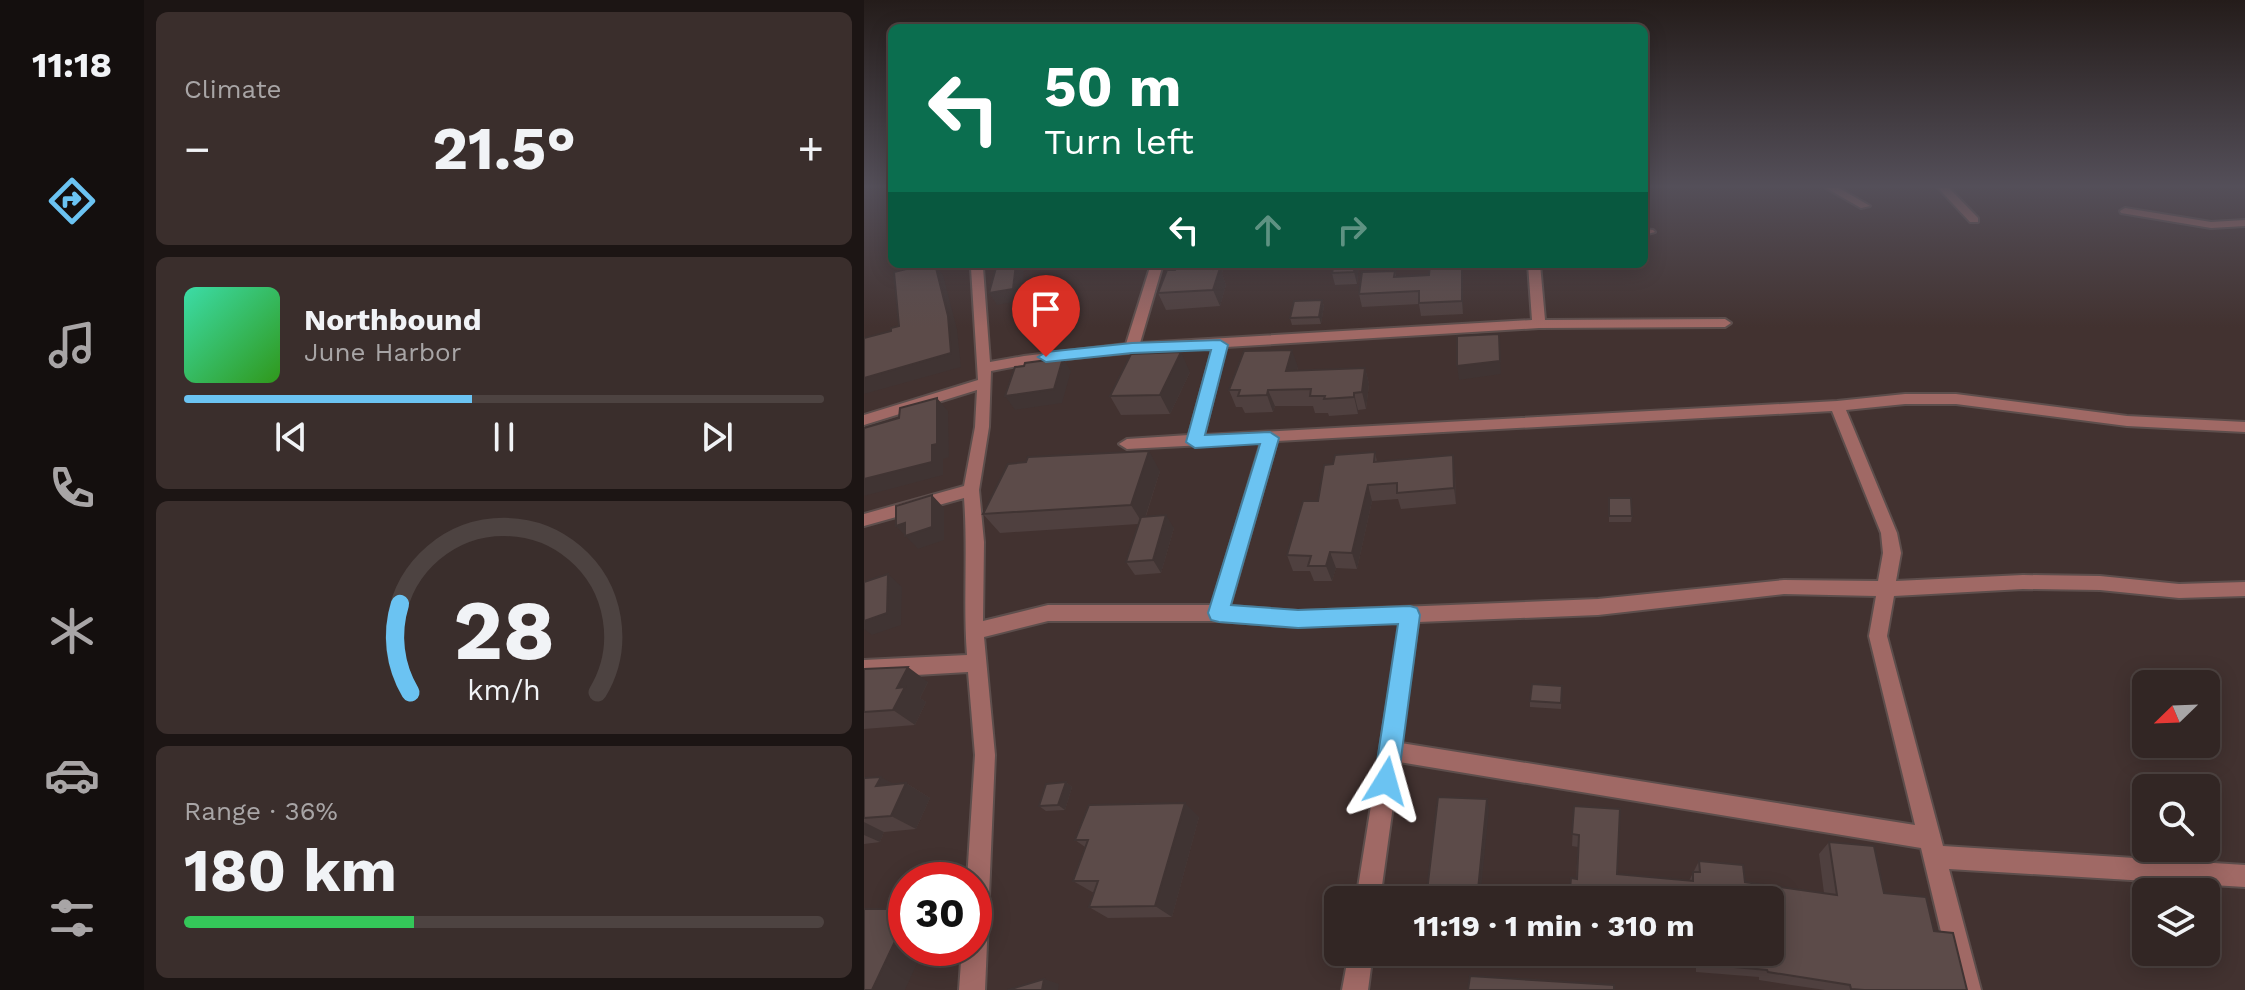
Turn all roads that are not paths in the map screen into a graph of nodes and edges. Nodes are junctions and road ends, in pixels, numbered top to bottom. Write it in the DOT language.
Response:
graph roads {
  1 [pos="977,268"];
  2 [pos="1156,268"];
  3 [pos="1534,268"];
  4 [pos="1725,323"];
  5 [pos="1539,324"];
  6 [pos="1220,345"];
  7 [pos="1132,348"];
  8 [pos="985,375"];
  9 [pos="1837,406"];
  10 [pos="864,420"];
  11 [pos="2245,427"];
  12 [pos="1270,438"];
  13 [pos="1195,442"];
  14 [pos="1127,444"];
  15 [pos="971,490"];
  16 [pos="864,520"];
  17 [pos="1885,589"];
  18 [pos="2245,589"];
  19 [pos="1219,613"];
  20 [pos="1410,615"];
  21 [pos="974,631"];
  22 [pos="978,663"];
  23 [pos="864,669"];
  24 [pos="1390,751"];
  25 [pos="1931,848"];
  26 [pos="2245,876"];
  27 [pos="1370,886"];
  28 [pos="1359,966"];
  29 [pos="972,990"];
  30 [pos="1355,990"];
  31 [pos="1968,990"];
  1 -- 8 [label="street"];
  2 -- 7 [label="street"];
  3 -- 5 [label="street"];
  4 -- 5 [label="street"];
  5 -- 6 [label="street"];
  6 -- 7 [label="street"];
  6 -- 13 [label="street"];
  7 -- 8 [label="street"];
  8 -- 10 [label="street"];
  8 -- 15 [label="street"];
  9 -- 11 [label="street"];
  9 -- 12 [label="street"];
  9 -- 17 [label="street"];
  12 -- 13 [label="street"];
  12 -- 19 [label="street"];
  13 -- 14 [label="street"];
  15 -- 16 [label="street"];
  15 -- 21 [label="street"];
  17 -- 18 [label="street"];
  17 -- 20 [label="street"];
  17 -- 25 [label="street"];
  19 -- 20 [label="street"];
  19 -- 21 [label="street"];
  20 -- 24 [label="street"];
  21 -- 22 [label="street"];
  22 -- 23 [label="street"];
  22 -- 29 [label="street"];
  24 -- 25 [label="street"];
  24 -- 27 [label="street"];
  25 -- 26 [label="street"];
  25 -- 31 [label="street"];
  28 -- 30 [label="street"];
}
